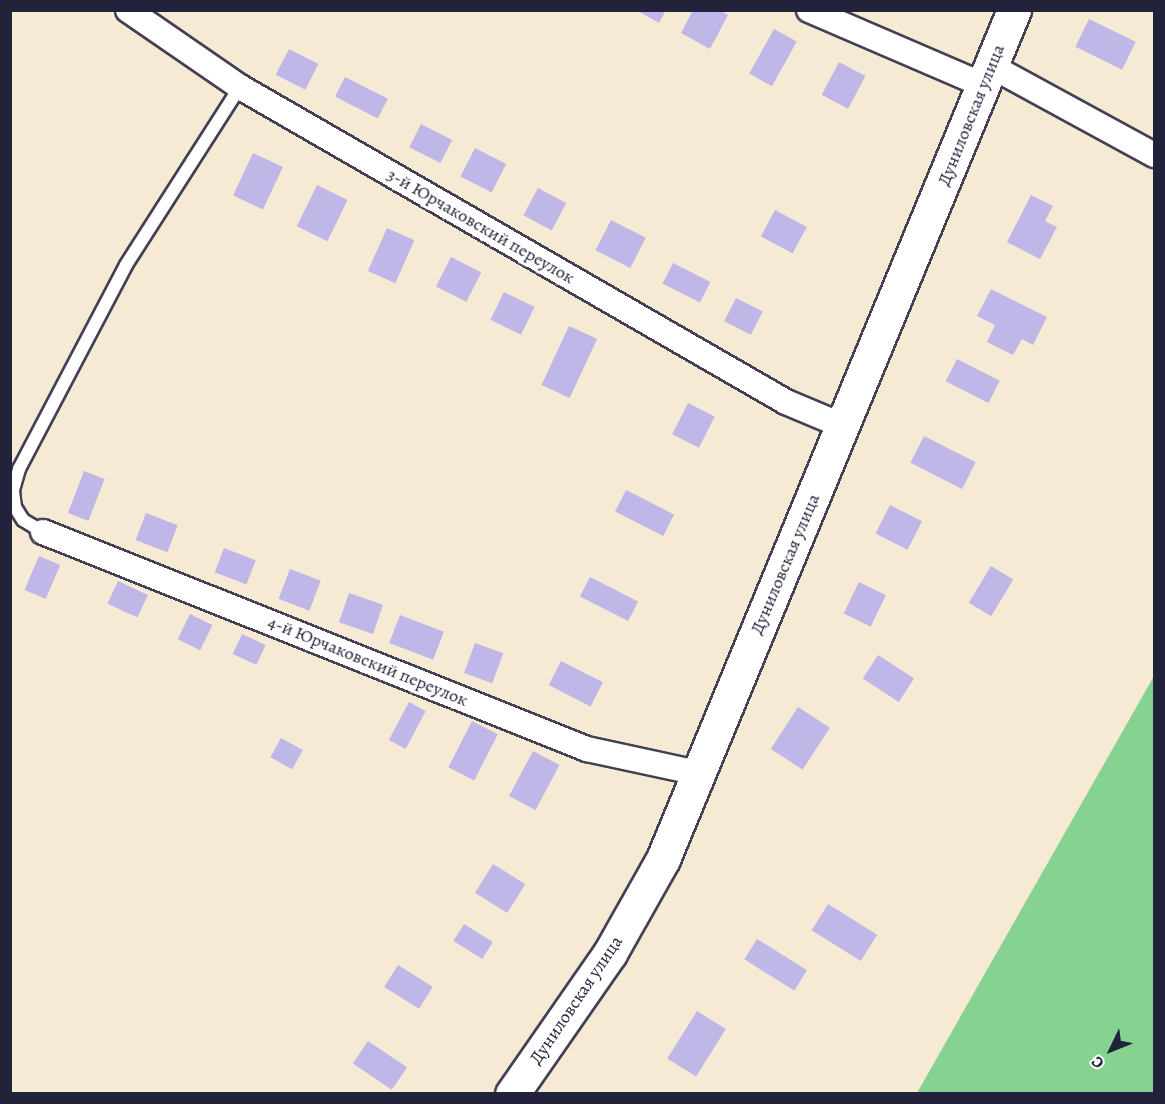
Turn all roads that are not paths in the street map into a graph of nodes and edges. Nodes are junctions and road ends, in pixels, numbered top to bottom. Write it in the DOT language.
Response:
graph roads {
  1 [pos="129,10"];
  2 [pos="809,10"];
  3 [pos="1014,10"];
  4 [pos="987,75"];
  5 [pos="240,87"];
  6 [pos="1155,155"];
  7 [pos="843,426"];
  8 [pos="43,532"];
  9 [pos="698,773"];
  10 [pos="512,1094"];
  1 -- 5 [label="street, 3-й Юрчаковский переулок"];
  2 -- 4 [label="street"];
  3 -- 4 [label="main road, Дуниловская улица"];
  4 -- 6 [label="street"];
  4 -- 7 [label="main road, Дуниловская улица"];
  5 -- 7 [label="street, 3-й Юрчаковский переулок"];
  5 -- 8 [label="lane"];
  7 -- 9 [label="main road, Дуниловская улица"];
  8 -- 9 [label="street, 4-й Юрчаковский переулок"];
  9 -- 10 [label="main road, Дуниловская улица"];
}
